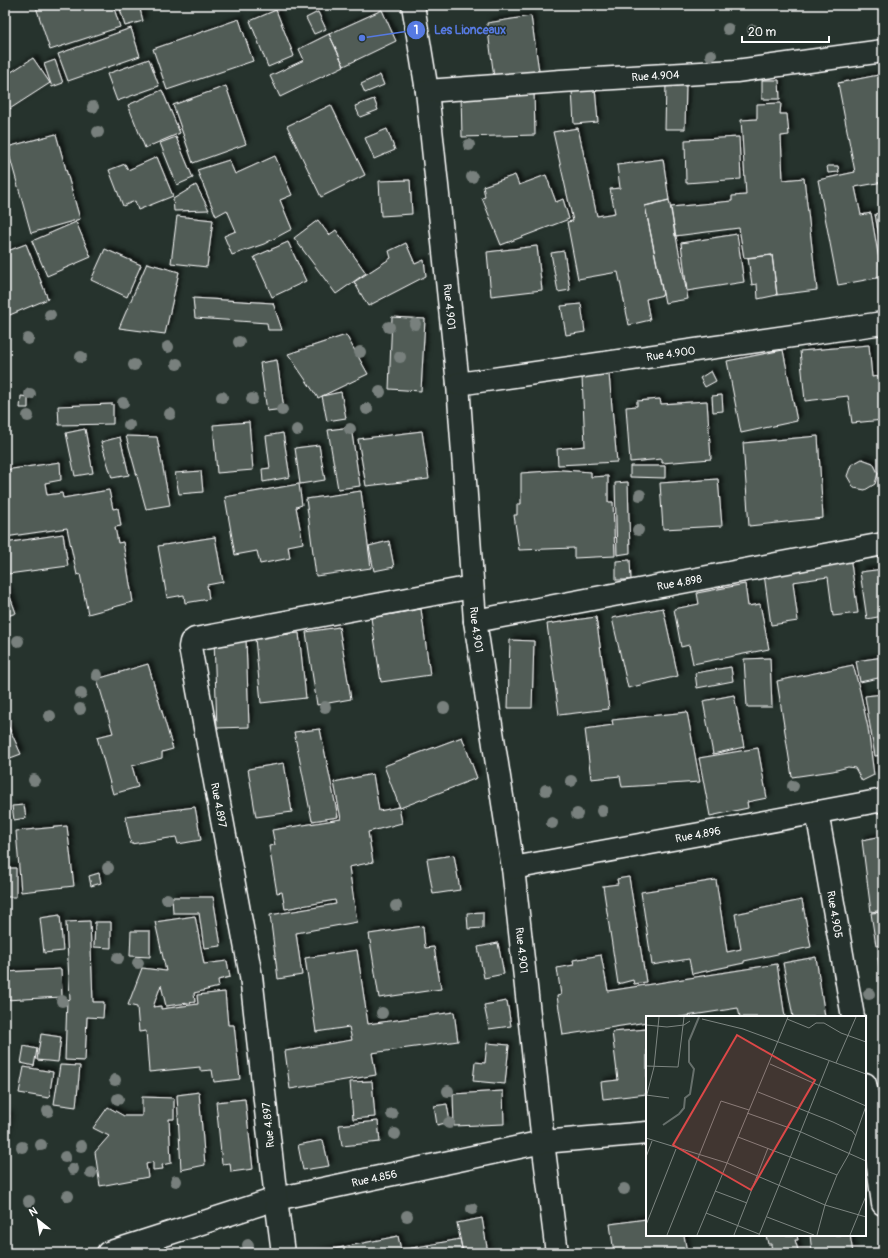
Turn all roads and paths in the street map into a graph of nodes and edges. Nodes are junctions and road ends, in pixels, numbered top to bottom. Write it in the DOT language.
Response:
graph roads {
  1 [pos="413,5"];
  2 [pos="883,51"];
  3 [pos="427,91"];
  4 [pos="883,324"];
  5 [pos="458,384"];
  6 [pos="883,544"];
  7 [pos="472,587"];
  8 [pos="475,621"];
  9 [pos="883,800"];
  10 [pos="817,812"];
  11 [pos="513,868"];
  12 [pos="853,1016"];
  13 [pos="866,1088"];
  14 [pos="873,1114"];
  15 [pos="646,1133"];
  16 [pos="542,1142"];
  17 [pos="276,1199"];
  18 [pos="883,1204"];
  19 [pos="108,1253"];
  20 [pos="283,1253"];
  21 [pos="557,1253"];
  1 -- 3 [label="street, Rue 4.901"];
  2 -- 3 [label="street, Rue 4.904"];
  3 -- 5 [label="street, Rue 4.901"];
  4 -- 5 [label="street, Rue 4.900"];
  5 -- 7 [label="street, Rue 4.901"];
  6 -- 8 [label="street, Rue 4.898"];
  7 -- 8 [label="street, Rue 4.901"];
  7 -- 17 [label="street, Rue 4.897"];
  8 -- 11 [label="street, Rue 4.901"];
  9 -- 10 [label="street, Rue 4.896"];
  10 -- 11 [label="street, Rue 4.896"];
  10 -- 12 [label="street, Rue 4.905"];
  11 -- 16 [label="street, Rue 4.901"];
  13 -- 14 [label="street"];
  14 -- 18 [label="street"];
  15 -- 16 [label="street, Rue 4.856"];
  16 -- 17 [label="street, Rue 4.856"];
  16 -- 21 [label="street, Rue 4.901"];
  17 -- 19 [label="street, Rue 4.856"];
  17 -- 20 [label="street, Rue 4.897"];
}
